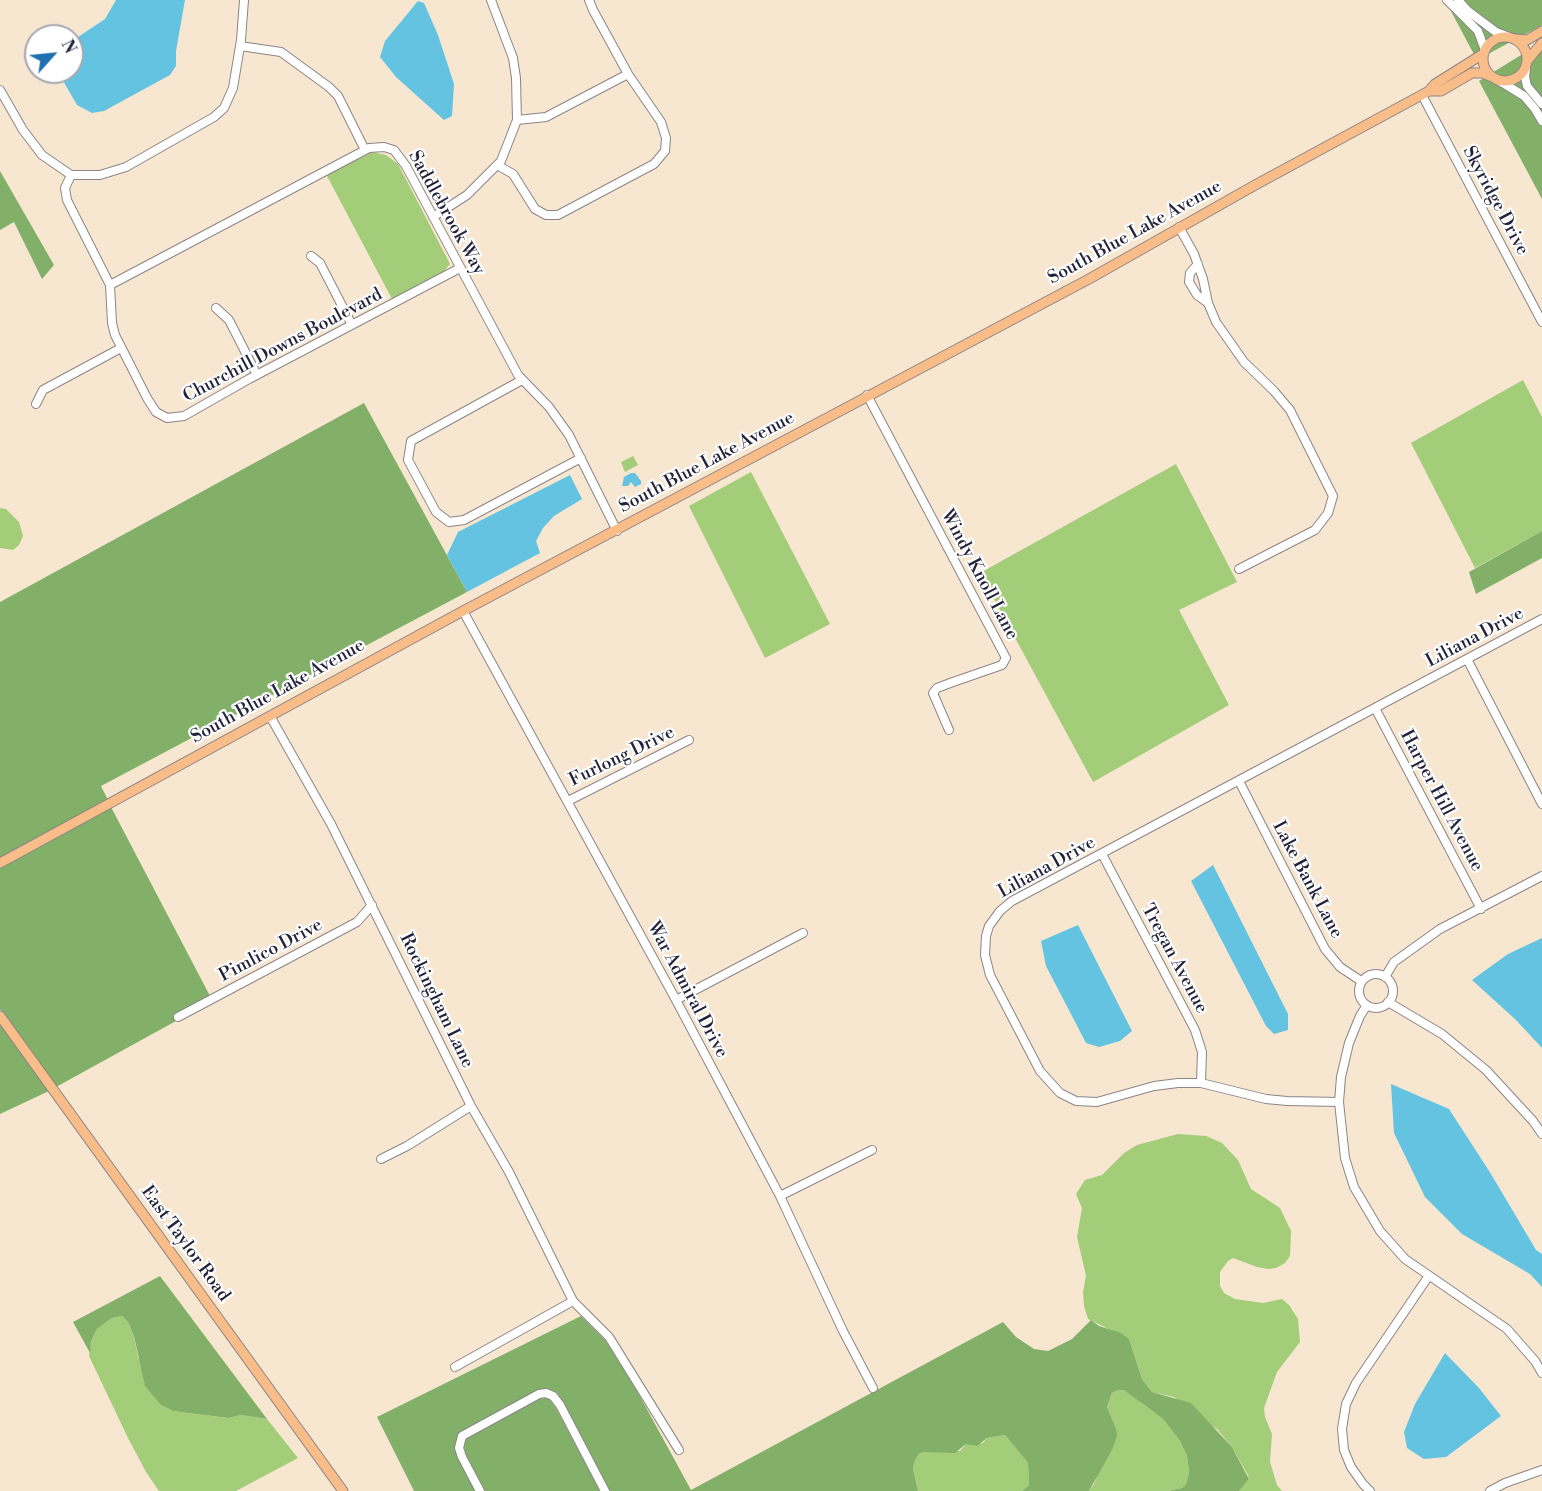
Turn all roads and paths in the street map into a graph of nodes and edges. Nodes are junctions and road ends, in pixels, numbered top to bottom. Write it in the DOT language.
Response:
graph roads {
  1 [pos="244,0"];
  2 [pos="490,0"];
  3 [pos="589,0"];
  4 [pos="1447,0"];
  5 [pos="1458,0"];
  6 [pos="1542,31"];
  7 [pos="1512,38"];
  8 [pos="1542,43"];
  9 [pos="240,46"];
  10 [pos="1484,52"];
  11 [pos="1527,64"];
  12 [pos="628,74"];
  13 [pos="1495,79"];
  14 [pos="0,90"];
  15 [pos="1425,93"];
  16 [pos="1542,104"];
  17 [pos="516,120"];
  18 [pos="1542,120"];
  19 [pos="365,150"];
  20 [pos="497,165"];
  21 [pos="71,175"];
  22 [pos="433,217"];
  23 [pos="1179,227"];
  24 [pos="311,256"];
  25 [pos="1198,264"];
  26 [pos="460,268"];
  27 [pos="110,285"];
  28 [pos="1208,303"];
  29 [pos="216,308"];
  30 [pos="1542,322"];
  31 [pos="352,325"];
  32 [pos="121,348"];
  33 [pos="257,375"];
  34 [pos="522,380"];
  35 [pos="867,395"];
  36 [pos="36,404"];
  37 [pos="581,458"];
  38 [pos="617,531"];
  39 [pos="1239,569"];
  40 [pos="463,611"];
  41 [pos="1542,619"];
  42 [pos="1467,659"];
  43 [pos="1375,708"];
  44 [pos="270,716"];
  45 [pos="949,730"];
  46 [pos="690,741"];
  47 [pos="1239,781"];
  48 [pos="568,801"];
  49 [pos="1542,804"];
  50 [pos="1102,854"];
  51 [pos="0,863"];
  52 [pos="1542,876"];
  53 [pos="372,905"];
  54 [pos="1481,909"];
  55 [pos="802,933"];
  56 [pos="1385,977"];
  57 [pos="1361,981"];
  58 [pos="676,1000"];
  59 [pos="1388,1002"];
  60 [pos="1367,1005"];
  61 [pos="0,1016"];
  62 [pos="178,1017"];
  63 [pos="1201,1083"];
  64 [pos="1339,1102"];
  65 [pos="471,1106"];
  66 [pos="1542,1134"];
  67 [pos="872,1150"];
  68 [pos="381,1159"];
  69 [pos="780,1196"];
  70 [pos="1428,1277"];
  71 [pos="573,1301"];
  72 [pos="454,1367"];
  73 [pos="1542,1374"];
  74 [pos="873,1388"];
  75 [pos="679,1450"];
  76 [pos="1542,1470"];
  77 [pos="343,1491"];
  78 [pos="480,1491"];
  79 [pos="605,1491"];
  80 [pos="1370,1491"];
  81 [pos="1490,1491"];
  1 -- 9 [label="street"];
  2 -- 17 [label="street"];
  3 -- 12 [label="street"];
  4 -- 10 [label="street"];
  5 -- 7 [label="street"];
  6 -- 7 [label="main road"];
  7 -- 10 [label="main road"];
  7 -- 11 [label="main road"];
  8 -- 11 [label="main road"];
  9 -- 19 [label="street"];
  9 -- 21 [label="street"];
  10 -- 13 [label="main road"];
  10 -- 15 [label="main road, South Blue Lake Avenue"];
  11 -- 13 [label="main road"];
  11 -- 16 [label="street"];
  12 -- 17 [label="street"];
  12 -- 20 [label="street"];
  13 -- 15 [label="main road, South Blue Lake Avenue"];
  13 -- 18 [label="street"];
  14 -- 21 [label="street"];
  15 -- 23 [label="main road, South Blue Lake Avenue"];
  15 -- 30 [label="street, Skyridge Drive"];
  17 -- 20 [label="street"];
  19 -- 22 [label="street, Saddlebrook Way"];
  19 -- 27 [label="street, Saddlebrook Way"];
  20 -- 22 [label="street"];
  21 -- 27 [label="street, Churchill Downs Boulevard"];
  22 -- 26 [label="street, Saddlebrook Way"];
  23 -- 25 [label="street"];
  23 -- 35 [label="main road, South Blue Lake Avenue"];
  24 -- 31 [label="street"];
  25 -- 28 [label="street"];
  25 -- 28 [label="street"];
  26 -- 31 [label="street, Churchill Downs Boulevard"];
  26 -- 34 [label="street, Saddlebrook Way"];
  27 -- 32 [label="street, Churchill Downs Boulevard"];
  28 -- 39 [label="street"];
  29 -- 33 [label="street"];
  31 -- 33 [label="street, Churchill Downs Boulevard"];
  32 -- 33 [label="street, Churchill Downs Boulevard"];
  32 -- 36 [label="street"];
  34 -- 37 [label="street, Saddlebrook Way"];
  34 -- 37 [label="street"];
  35 -- 38 [label="main road, South Blue Lake Avenue"];
  35 -- 45 [label="street, Windy Knoll Lane"];
  37 -- 38 [label="street, Saddlebrook Way"];
  38 -- 40 [label="main road, South Blue Lake Avenue"];
  40 -- 44 [label="main road, South Blue Lake Avenue"];
  40 -- 48 [label="street, War Admiral Drive"];
  41 -- 42 [label="street, Liliana Drive"];
  42 -- 43 [label="street, Liliana Drive"];
  42 -- 49 [label="street"];
  43 -- 47 [label="street, Liliana Drive"];
  43 -- 54 [label="street, Harper Hill Avenue"];
  44 -- 51 [label="main road, South Blue Lake Avenue"];
  44 -- 53 [label="street, Rockingham Lane"];
  46 -- 48 [label="street, Furlong Drive"];
  47 -- 50 [label="street, Liliana Drive"];
  47 -- 57 [label="street, Lake Bank Lane"];
  48 -- 58 [label="street, War Admiral Drive"];
  50 -- 63 [label="street, Tregan Avenue"];
  50 -- 63 [label="street, Liliana Drive"];
  52 -- 54 [label="street"];
  53 -- 62 [label="street, Pimlico Drive"];
  53 -- 65 [label="street, Rockingham Lane"];
  54 -- 56 [label="street"];
  55 -- 58 [label="street"];
  56 -- 57 [label="street"];
  56 -- 59 [label="street"];
  57 -- 60 [label="street"];
  58 -- 69 [label="street, War Admiral Drive"];
  59 -- 60 [label="street"];
  59 -- 66 [label="street"];
  60 -- 64 [label="street"];
  61 -- 77 [label="main road, East Taylor Road"];
  63 -- 64 [label="street, Liliana Drive"];
  64 -- 70 [label="street"];
  65 -- 68 [label="street"];
  65 -- 71 [label="street, Rockingham Lane"];
  67 -- 69 [label="street"];
  69 -- 74 [label="street, War Admiral Drive"];
  70 -- 73 [label="street"];
  70 -- 80 [label="street"];
  71 -- 72 [label="street"];
  71 -- 75 [label="street, Rockingham Lane"];
  76 -- 81 [label="street"];
  78 -- 79 [label="street"];
}
